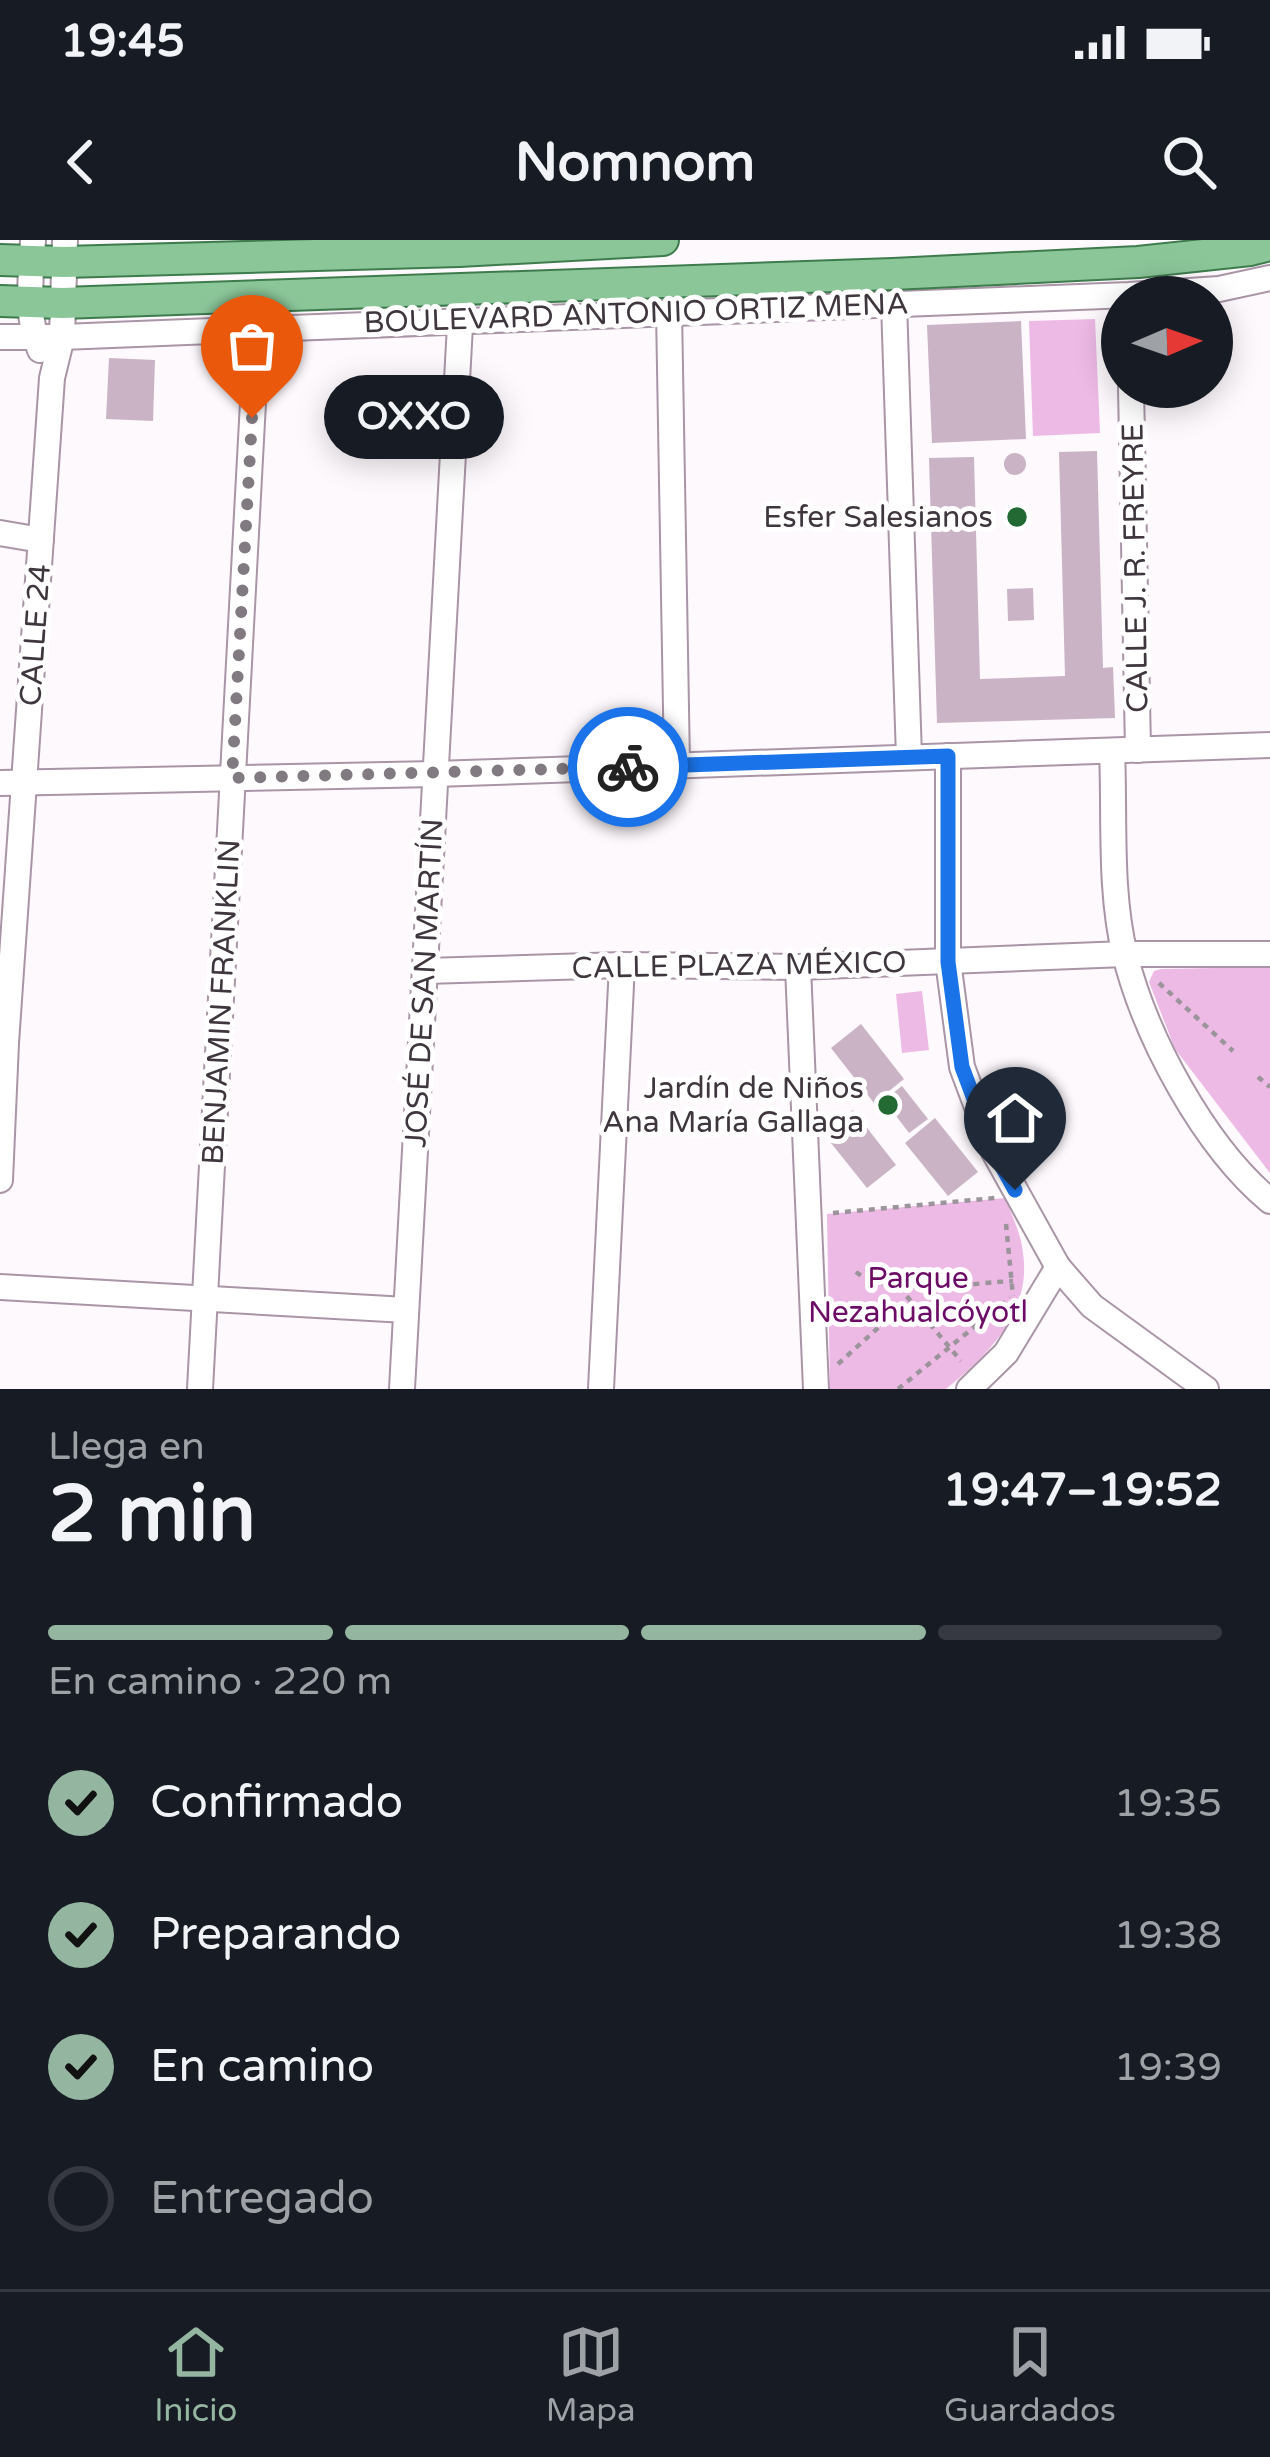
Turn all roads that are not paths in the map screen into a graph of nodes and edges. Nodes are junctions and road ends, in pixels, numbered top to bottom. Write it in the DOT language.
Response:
graph roads {
  1 [pos="636,240"];
  2 [pos="663,240"];
  3 [pos="1270,245"];
  4 [pos="33,250"];
  5 [pos="64,251"];
  6 [pos="0,260"];
  7 [pos="1270,278"];
  8 [pos="1233,286"];
  9 [pos="463,289"];
  10 [pos="1101,297"];
  11 [pos="15,302"];
  12 [pos="62,303"];
  13 [pos="894,303"];
  14 [pos="670,311"];
  15 [pos="460,320"];
  16 [pos="257,328"];
  17 [pos="0,337"];
  18 [pos="34,337"];
  19 [pos="62,337"];
  20 [pos="52,378"];
  21 [pos="1131,408"];
  22 [pos="0,532"];
  23 [pos="41,540"];
  24 [pos="1270,745"];
  25 [pos="1138,750"];
  26 [pos="1112,751"];
  27 [pos="948,756"];
  28 [pos="909,757"];
  29 [pos="677,765"];
  30 [pos="435,773"];
  31 [pos="232,778"];
  32 [pos="12,783"];
  33 [pos="1125,954"];
  34 [pos="1270,954"];
  35 [pos="948,962"];
  36 [pos="622,965"];
  37 [pos="798,967"];
  38 [pos="424,971"];
  39 [pos="3,1043"];
  40 [pos="0,1180"];
  41 [pos="1270,1201"];
  42 [pos="1058,1267"];
  43 [pos="0,1287"];
  44 [pos="205,1299"];
  45 [pos="406,1310"];
  46 [pos="823,1380"];
  47 [pos="969,1380"];
  48 [pos="200,1389"];
  49 [pos="402,1389"];
  50 [pos="602,1389"];
  51 [pos="1207,1389"];
  1 -- 2 [label="main road"];
  1 -- 5 [label="main road"];
  3 -- 9 [label="main road, BOULEVARD ANTONIO ORTIZ MENA"];
  4 -- 5 [label="main road"];
  4 -- 6 [label="main road"];
  4 -- 11 [label="street, CALLE 24"];
  5 -- 12 [label="street, CALLE 24"];
  7 -- 8 [label="street, BOULEVARD ANTONIO ORTIZ MENA"];
  9 -- 12 [label="main road, BOULEVARD ANTONIO ORTIZ MENA"];
  9 -- 15 [label="street, JOSÉ DE SAN MARTÍN"];
  10 -- 13 [label="street, BOULEVARD ANTONIO ORTIZ MENA"];
  11 -- 12 [label="main road, BOULEVARD ANTONIO ORTIZ MENA"];
  11 -- 18 [label="street, CALLE 24"];
  12 -- 19 [label="street, CALLE 24"];
  13 -- 14 [label="street, BOULEVARD ANTONIO ORTIZ MENA"];
  13 -- 28 [label="street"];
  14 -- 15 [label="street, BOULEVARD ANTONIO ORTIZ MENA"];
  14 -- 29 [label="street"];
  15 -- 16 [label="street, BOULEVARD ANTONIO ORTIZ MENA"];
  15 -- 30 [label="street, JOSÉ DE SAN MARTÍN"];
  16 -- 19 [label="street, BOULEVARD ANTONIO ORTIZ MENA"];
  16 -- 31 [label="street, BENJAMIN FRANKLIN"];
  17 -- 18 [label="street, BOULEVARD ANTONIO ORTIZ MENA"];
  18 -- 19 [label="street, BOULEVARD ANTONIO ORTIZ MENA"];
  18 -- 20 [label="street, CALLE 24"];
  19 -- 20 [label="street, CALLE 24"];
  20 -- 23 [label="street, CALLE 24"];
  21 -- 25 [label="street, CALLE J. R. FREYRE"];
  22 -- 23 [label="street"];
  23 -- 32 [label="street, CALLE 24"];
  24 -- 25 [label="street"];
  25 -- 26 [label="street"];
  26 -- 27 [label="street"];
  26 -- 33 [label="street, CALLE J. R. FREYRE"];
  27 -- 28 [label="street"];
  27 -- 35 [label="street"];
  28 -- 29 [label="street"];
  29 -- 30 [label="street"];
  30 -- 31 [label="street"];
  30 -- 38 [label="street, JOSÉ DE SAN MARTÍN"];
  31 -- 32 [label="street"];
  31 -- 44 [label="street, BENJAMIN FRANKLIN"];
  32 -- 39 [label="street, CALLE 24"];
  33 -- 34 [label="street, CALLE PLAZA MÉXICO"];
  33 -- 35 [label="street, CALLE PLAZA MÉXICO"];
  33 -- 41 [label="street, CALLE J. R. FREYRE"];
  35 -- 37 [label="street, CALLE PLAZA MÉXICO"];
  35 -- 42 [label="street"];
  36 -- 37 [label="street, CALLE PLAZA MÉXICO"];
  36 -- 38 [label="street, CALLE PLAZA MÉXICO"];
  36 -- 50 [label="street"];
  37 -- 46 [label="street"];
  38 -- 45 [label="street, JOSÉ DE SAN MARTÍN"];
  39 -- 40 [label="street, CALLE 24"];
  42 -- 47 [label="street"];
  42 -- 51 [label="street"];
  43 -- 44 [label="street"];
  44 -- 45 [label="street"];
  44 -- 48 [label="street, BENJAMIN FRANKLIN"];
  45 -- 49 [label="street, JOSÉ DE SAN MARTÍN"];
}
